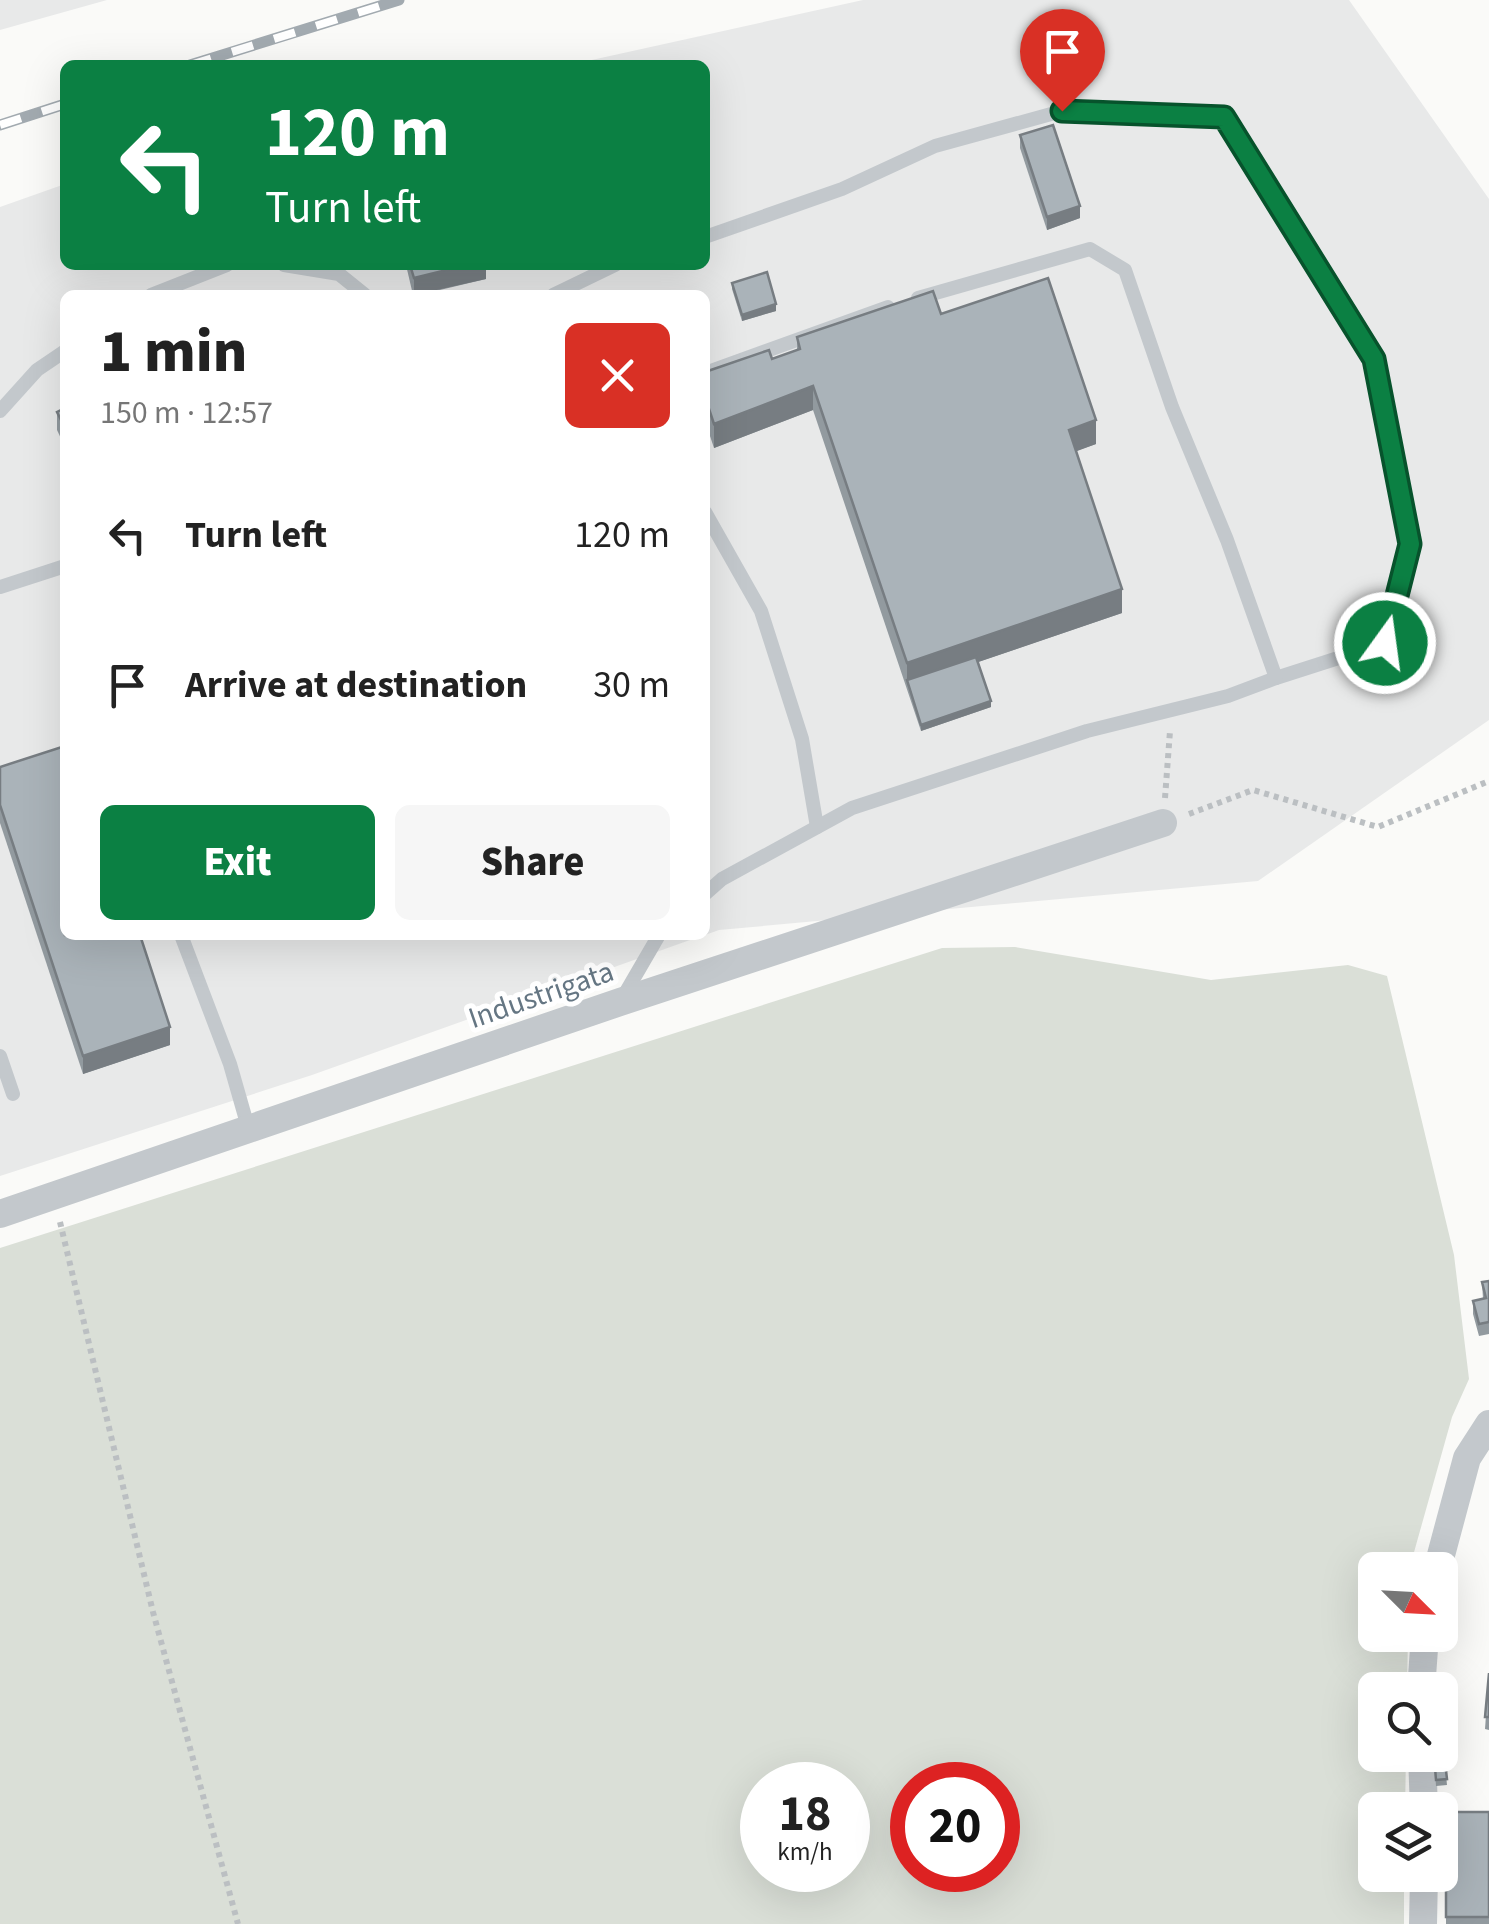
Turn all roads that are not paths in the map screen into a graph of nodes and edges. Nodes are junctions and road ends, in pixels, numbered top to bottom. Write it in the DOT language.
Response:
graph roads {
  1 [pos="710,233"];
  2 [pos="215,270"];
  3 [pos="315,270"];
  4 [pos="606,270"];
  5 [pos="164,290"];
  6 [pos="359,290"];
  7 [pos="564,290"];
  8 [pos="60,354"];
  9 [pos="710,371"];
  10 [pos="0,411"];
  11 [pos="710,521"];
  12 [pos="60,568"];
  13 [pos="0,587"];
  14 [pos="1276,678"];
  15 [pos="1162,823"];
  16 [pos="817,828"];
  17 [pos="710,889"];
  18 [pos="183,940"];
  19 [pos="656,940"];
  20 [pos="620,1002"];
  21 [pos="0,1056"];
  22 [pos="13,1094"];
  23 [pos="248,1127"];
  24 [pos="0,1214"];
  25 [pos="1489,1424"];
  26 [pos="1442,1552"];
  27 [pos="1424,1892"];
  28 [pos="1424,1924"];
  1 -- 14 [label="lane"];
  2 -- 5 [label="lane"];
  3 -- 6 [label="lane"];
  4 -- 7 [label="lane"];
  8 -- 10 [label="lane"];
  9 -- 14 [label="lane"];
  11 -- 16 [label="lane"];
  12 -- 13 [label="lane"];
  14 -- 16 [label="lane"];
  15 -- 20 [label="street, Industrigata"];
  16 -- 17 [label="lane"];
  18 -- 23 [label="lane"];
  19 -- 20 [label="lane"];
  20 -- 23 [label="street, Industrigata"];
  21 -- 22 [label="lane"];
  23 -- 24 [label="street, Industrigata"];
  25 -- 26 [label="street"];
  27 -- 28 [label="street"];
}
